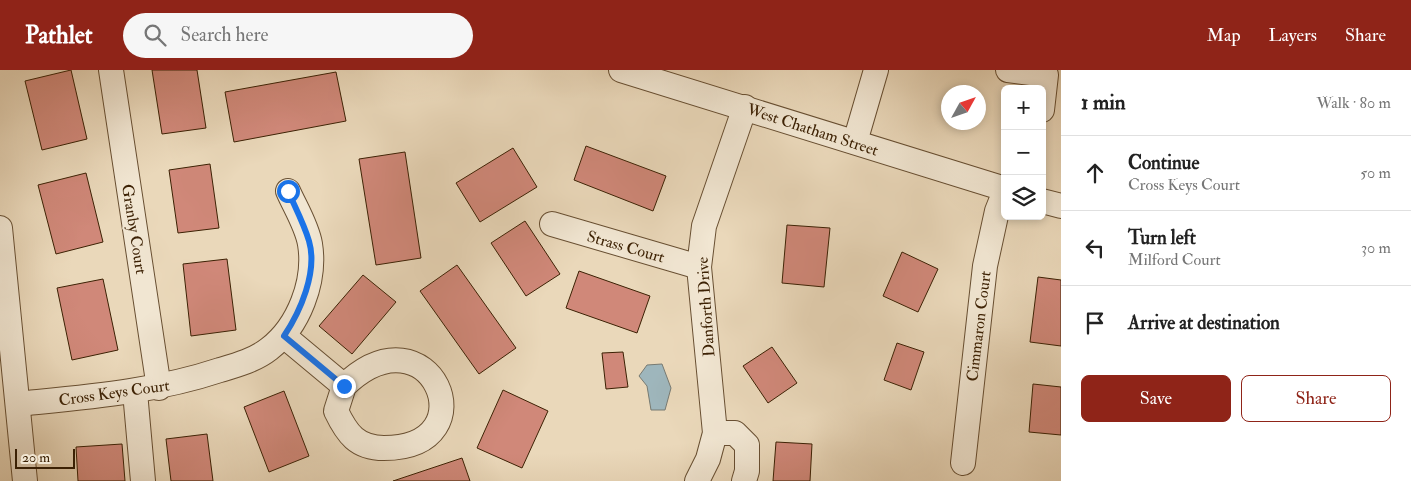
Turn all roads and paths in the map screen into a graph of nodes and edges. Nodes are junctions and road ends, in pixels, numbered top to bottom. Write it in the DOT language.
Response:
graph roads {
  1 [pos="111,70"];
  2 [pos="621,70"];
  3 [pos="876,70"];
  4 [pos="1008,70"];
  5 [pos="1048,72"];
  6 [pos="1046,85"];
  7 [pos="745,107"];
  8 [pos="855,142"];
  9 [pos="1001,189"];
  10 [pos="288,191"];
  11 [pos="1001,200"];
  12 [pos="1046,201"];
  13 [pos="1061,206"];
  14 [pos="552,224"];
  15 [pos="0,228"];
  16 [pos="699,267"];
  17 [pos="284,336"];
  18 [pos="344,386"];
  19 [pos="159,388"];
  20 [pos="135,392"];
  21 [pos="18,404"];
  22 [pos="715,433"];
  23 [pos="963,463"];
  24 [pos="25,481"];
  25 [pos="143,481"];
  26 [pos="697,481"];
  27 [pos="744,481"];
  1 -- 19 [label="street, Granby Court"];
  2 -- 7 [label="street, West Chatham Street"];
  3 -- 8 [label="street"];
  4 -- 5 [label="street"];
  5 -- 6 [label="street"];
  7 -- 8 [label="street, West Chatham Street"];
  7 -- 16 [label="street, Danforth Drive"];
  8 -- 9 [label="street, West Chatham Street"];
  10 -- 17 [label="street, Cross Keys Court"];
  11 -- 23 [label="street, Cimmaron Court"];
  12 -- 13 [label="street"];
  14 -- 16 [label="street, Strass Court"];
  15 -- 21 [label="street"];
  16 -- 22 [label="street, Danforth Drive"];
  17 -- 18 [label="street"];
  17 -- 19 [label="street, Cross Keys Court"];
  18 -- 18 [label="street"];
  19 -- 20 [label="street, Cross Keys Court"];
  20 -- 21 [label="street, Cross Keys Court"];
  20 -- 25 [label="street"];
  21 -- 24 [label="street"];
  22 -- 26 [label="street, Danforth Drive"];
  22 -- 27 [label="street"];
}
